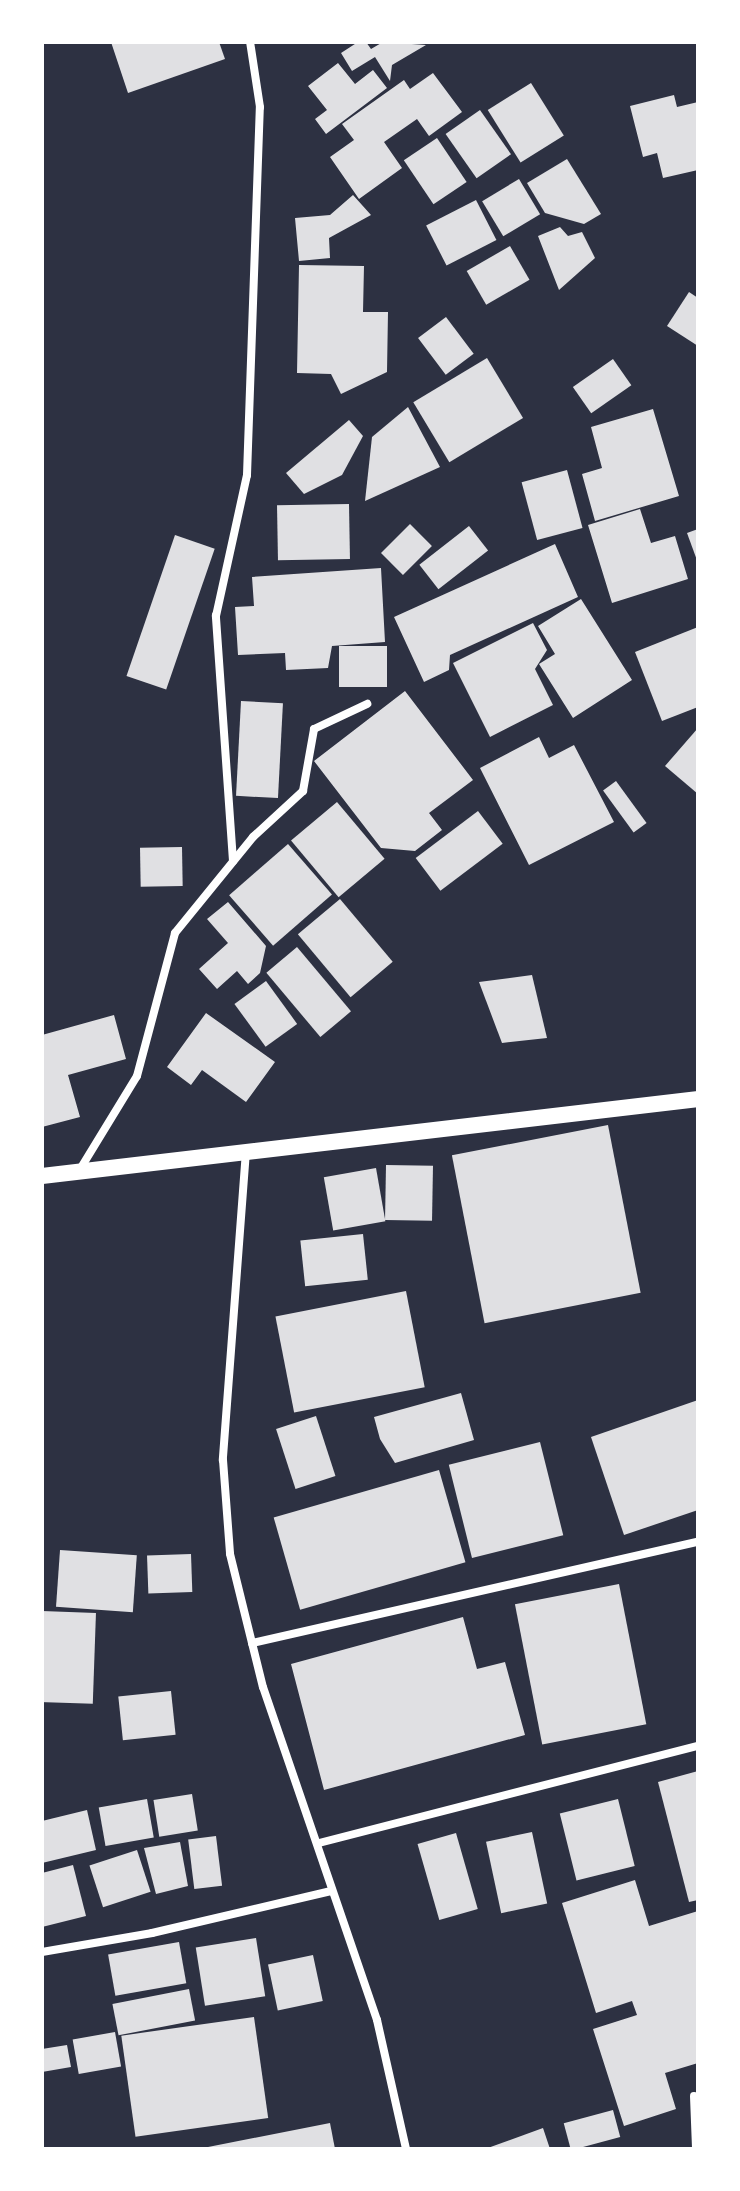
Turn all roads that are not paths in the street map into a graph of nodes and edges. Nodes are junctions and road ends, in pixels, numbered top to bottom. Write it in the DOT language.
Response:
graph roads {
  1 [pos="250,42"];
  2 [pos="367,704"];
  3 [pos="233,861"];
  4 [pos="698,1099"];
  5 [pos="246,1151"];
  6 [pos="79,1172"];
  7 [pos="42,1176"];
  8 [pos="698,1542"];
  9 [pos="252,1643"];
  10 [pos="698,1746"];
  11 [pos="319,1843"];
  12 [pos="331,1891"];
  13 [pos="42,1952"];
  14 [pos="694,2096"];
  15 [pos="406,2149"];
  16 [pos="696,2149"];
  1 -- 3 [label="street"];
  2 -- 3 [label="street"];
  3 -- 6 [label="street"];
  4 -- 5 [label="main road"];
  5 -- 6 [label="main road"];
  5 -- 9 [label="street"];
  6 -- 7 [label="main road"];
  8 -- 9 [label="street"];
  9 -- 11 [label="street"];
  10 -- 11 [label="street"];
  11 -- 12 [label="street"];
  12 -- 13 [label="street"];
  12 -- 15 [label="street"];
  14 -- 16 [label="street"];
}
